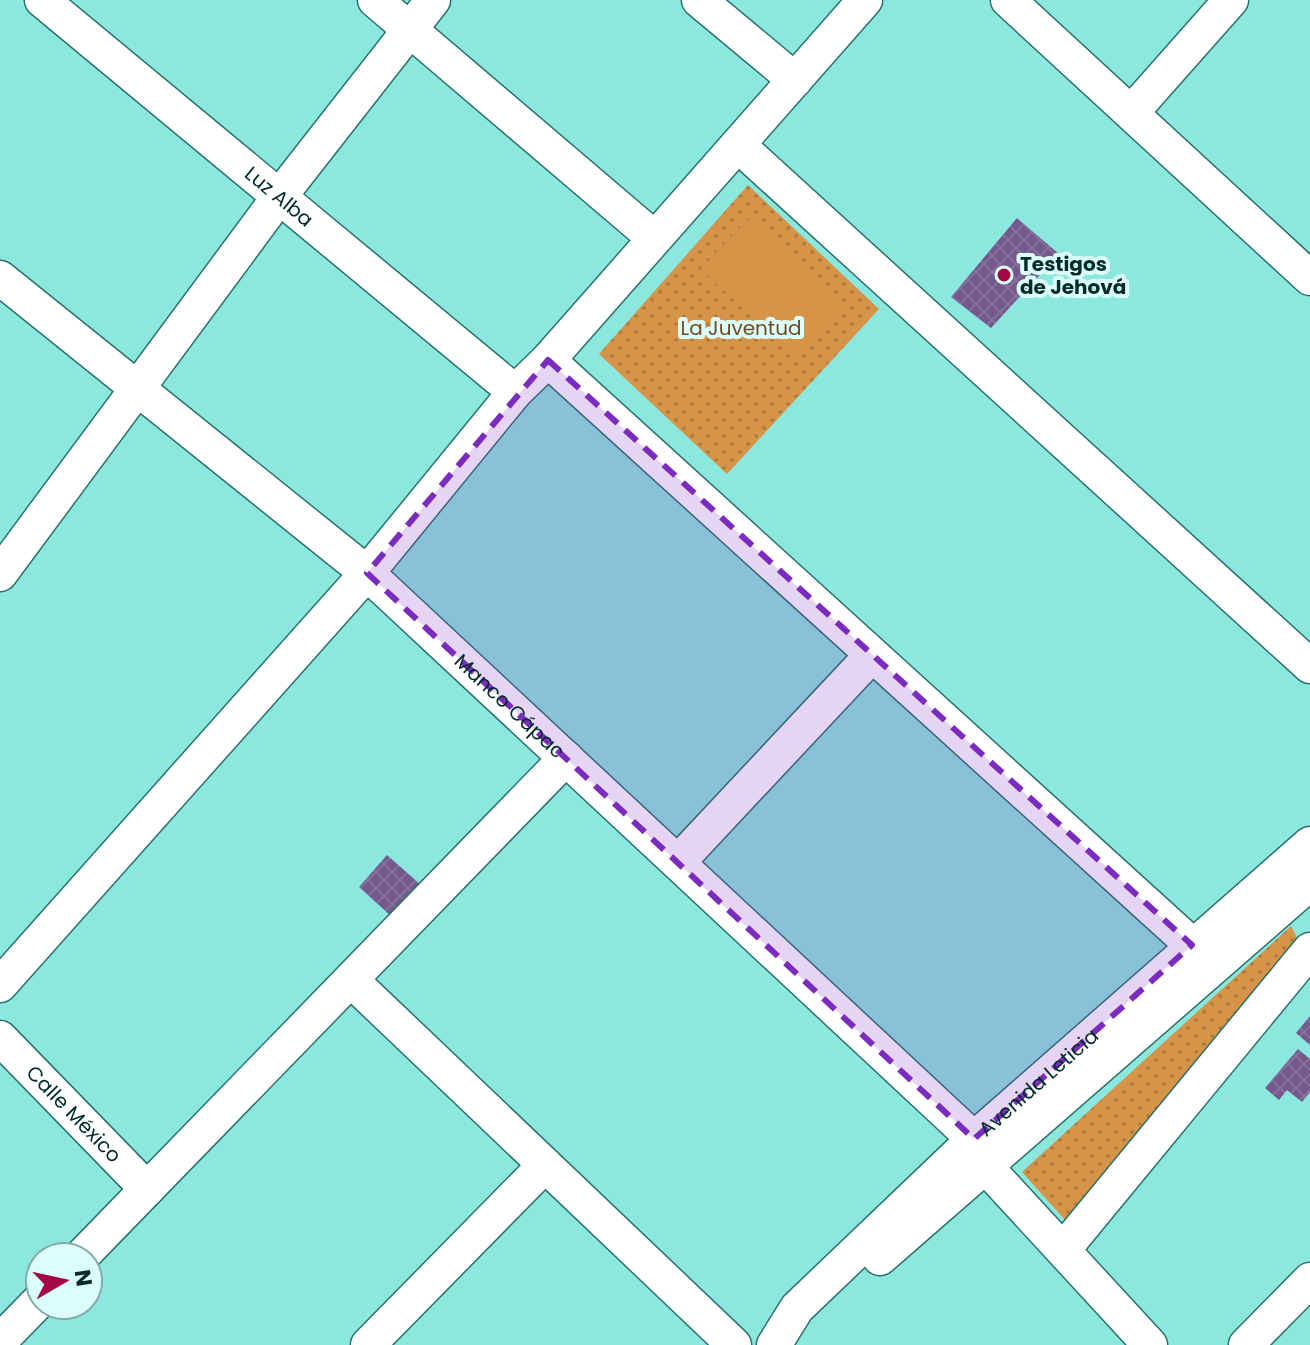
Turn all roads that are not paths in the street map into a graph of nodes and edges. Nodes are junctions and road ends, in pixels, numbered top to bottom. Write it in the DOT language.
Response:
graph roads {
  1 [pos="42,0"];
  2 [pos="375,0"];
  3 [pos="433,0"];
  4 [pos="699,0"];
  5 [pos="865,0"];
  6 [pos="1008,0"];
  7 [pos="1231,0"];
  8 [pos="408,28"];
  9 [pos="795,80"];
  10 [pos="1131,113"];
  11 [pos="738,145"];
  12 [pos="279,197"];
  13 [pos="653,237"];
  14 [pos="0,278"];
  15 [pos="1310,278"];
  16 [pos="548,360"];
  17 [pos="140,389"];
  18 [pos="515,392"];
  19 [pos="2,568"];
  20 [pos="367,573"];
  21 [pos="872,655"];
  22 [pos="1310,666"];
  23 [pos="566,758"];
  24 [pos="1310,844"];
  25 [pos="678,862"];
  26 [pos="1300,892"];
  27 [pos="1192,945"];
  28 [pos="1310,948"];
  29 [pos="351,980"];
  30 [pos="0,985"];
  31 [pos="0,1038"];
  32 [pos="980,1153"];
  33 [pos="545,1165"];
  34 [pos="147,1189"];
  35 [pos="97,1241"];
  36 [pos="1063,1250"];
  37 [pos="1310,1280"];
  38 [pos="24,1318"];
  39 [pos="778,1340"];
  40 [pos="1,1343"];
  41 [pos="368,1345"];
  42 [pos="734,1345"];
  43 [pos="1150,1345"];
  44 [pos="1246,1345"];
  1 -- 12 [label="street, Luz Alba"];
  2 -- 8 [label="street"];
  3 -- 8 [label="street"];
  4 -- 9 [label="street"];
  5 -- 9 [label="street"];
  6 -- 10 [label="street"];
  7 -- 10 [label="street"];
  8 -- 12 [label="street"];
  8 -- 13 [label="street"];
  9 -- 11 [label="street"];
  10 -- 15 [label="street"];
  11 -- 13 [label="street"];
  11 -- 22 [label="street"];
  12 -- 17 [label="street"];
  12 -- 18 [label="street, Luz Alba"];
  13 -- 16 [label="street"];
  14 -- 17 [label="street, Manco Cápac"];
  16 -- 18 [label="street"];
  16 -- 21 [label="street"];
  17 -- 19 [label="street"];
  17 -- 20 [label="street, Manco Cápac"];
  18 -- 20 [label="street"];
  20 -- 23 [label="street, Manco Cápac"];
  20 -- 30 [label="street"];
  21 -- 25 [label="street"];
  21 -- 27 [label="street"];
  23 -- 25 [label="street, Manco Cápac"];
  23 -- 29 [label="street"];
  24 -- 27 [label="street, Avenida Leticia"];
  25 -- 32 [label="street, Manco Cápac"];
  26 -- 28 [label="street"];
  26 -- 32 [label="street, Avenida Leticia"];
  27 -- 32 [label="street, Avenida Leticia"];
  28 -- 36 [label="street"];
  29 -- 33 [label="street"];
  29 -- 34 [label="street"];
  31 -- 34 [label="street, Calle México"];
  32 -- 36 [label="street, Manco Cápac"];
  32 -- 39 [label="street, Avenida Leticia"];
  33 -- 41 [label="street"];
  33 -- 42 [label="street"];
  34 -- 35 [label="street"];
  36 -- 43 [label="street, Manco Cápac"];
  37 -- 44 [label="street"];
  38 -- 40 [label="street"];
}
